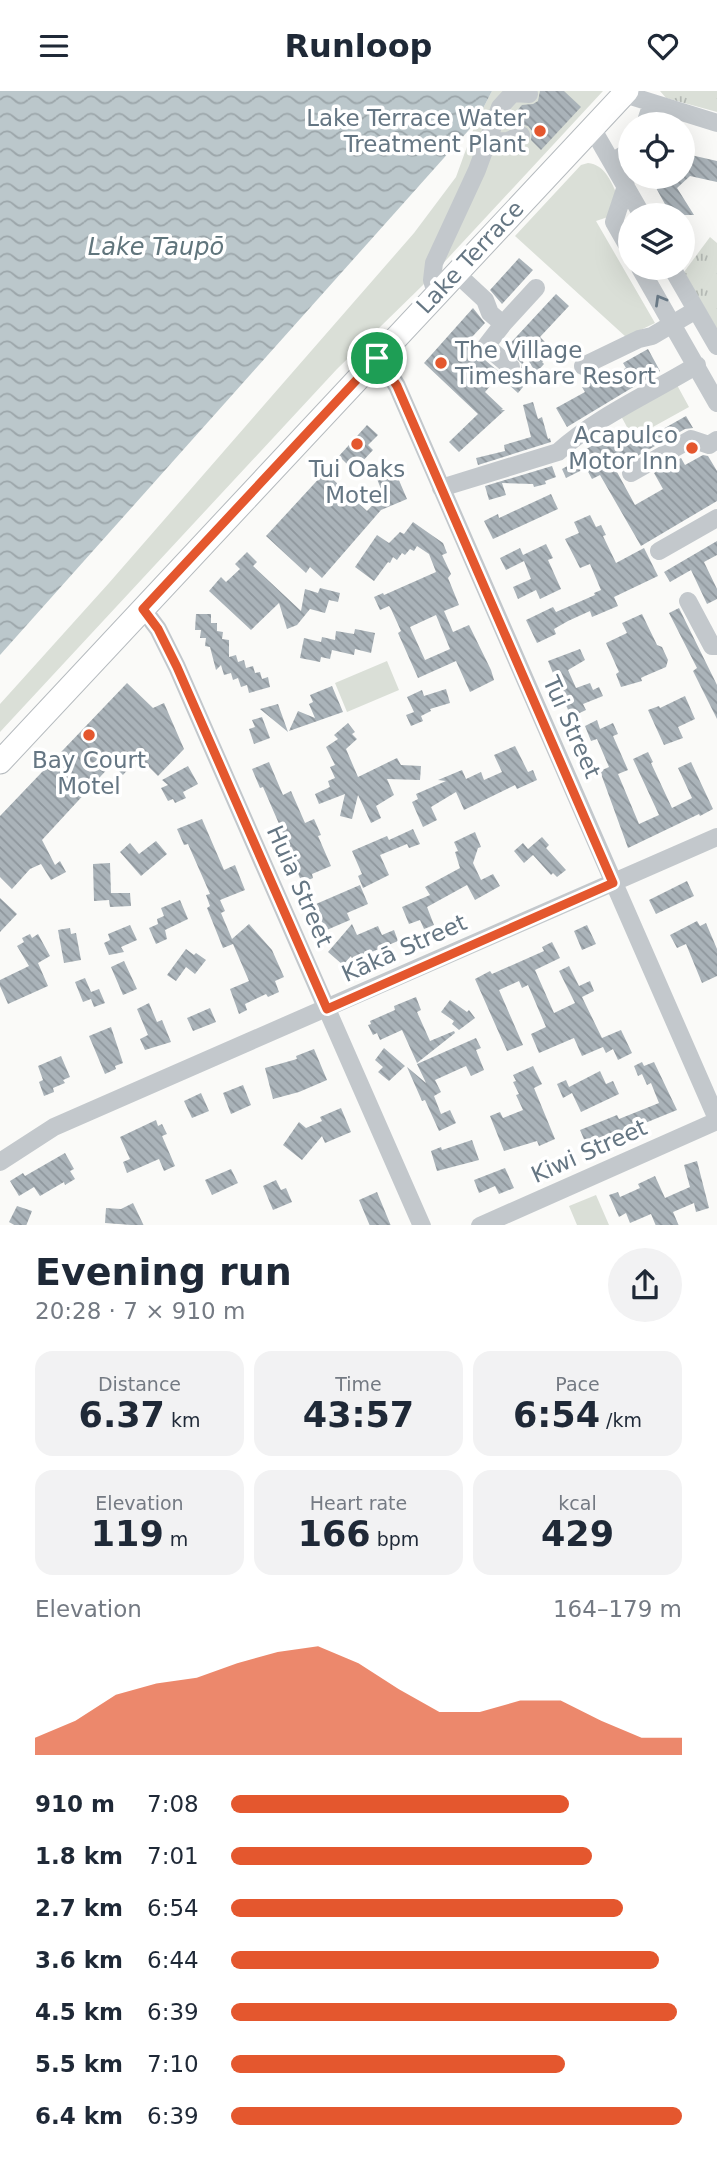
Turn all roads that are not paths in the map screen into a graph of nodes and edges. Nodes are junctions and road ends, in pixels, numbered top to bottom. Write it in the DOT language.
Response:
graph roads {
  1 [pos="625,92"];
  2 [pos="529,93"];
  3 [pos="652,103"];
  4 [pos="649,112"];
  5 [pos="717,123"];
  6 [pos="592,128"];
  7 [pos="521,135"];
  8 [pos="488,142"];
  9 [pos="618,158"];
  10 [pos="612,162"];
  11 [pos="618,172"];
  12 [pos="618,210"];
  13 [pos="618,229"];
  14 [pos="456,273"];
  15 [pos="647,280"];
  16 [pos="679,280"];
  17 [pos="536,288"];
  18 [pos="436,293"];
  19 [pos="696,310"];
  20 [pos="503,324"];
  21 [pos="674,324"];
  22 [pos="717,346"];
  23 [pos="377,358"];
  24 [pos="696,365"];
  25 [pos="583,366"];
  26 [pos="511,367"];
  27 [pos="717,403"];
  28 [pos="717,440"];
  29 [pos="631,473"];
  30 [pos="441,488"];
  31 [pos="717,518"];
  32 [pos="659,551"];
  33 [pos="688,601"];
  34 [pos="143,609"];
  35 [pos="717,646"];
  36 [pos="0,762"];
  37 [pos="717,837"];
  38 [pos="613,883"];
  39 [pos="327,1009"];
  40 [pos="717,1120"];
  41 [pos="0,1161"];
  42 [pos="422,1225"];
  43 [pos="482,1225"];
  1 -- 3 [label="street"];
  1 -- 6 [label="main road, Lake Terrace"];
  2 -- 8 [label="street"];
  3 -- 4 [label="street"];
  3 -- 5 [label="street"];
  6 -- 10 [label="street"];
  6 -- 14 [label="main road, Lake Terrace"];
  7 -- 8 [label="street"];
  8 -- 18 [label="street"];
  9 -- 10 [label="street"];
  10 -- 11 [label="street"];
  12 -- 13 [label="street"];
  14 -- 18 [label="main road, Lake Terrace"];
  14 -- 20 [label="street"];
  21 -- 15 [label="street, one-way"];
  16 -- 19 [label="street"];
  17 -- 20 [label="street"];
  18 -- 23 [label="main road, Lake Terrace"];
  19 -- 21 [label="street"];
  19 -- 22 [label="street"];
  20 -- 26 [label="street"];
  21 -- 24 [label="street"];
  21 -- 25 [label="street"];
  23 -- 30 [label="street, Tui Street"];
  23 -- 34 [label="main road, Lake Terrace"];
  24 -- 27 [label="street"];
  24 -- 30 [label="street"];
  28 -- 29 [label="street"];
  30 -- 38 [label="street, Tui Street"];
  31 -- 32 [label="street"];
  33 -- 35 [label="street"];
  34 -- 36 [label="main road, Lake Terrace"];
  34 -- 39 [label="street, Huia Street"];
  37 -- 38 [label="street, Kākā Street"];
  38 -- 39 [label="street, Kākā Street"];
  38 -- 40 [label="street, Tui Street"];
  39 -- 41 [label="street, Kākā Street"];
  39 -- 42 [label="street, Huia Street"];
  40 -- 43 [label="street, Kiwi Street"];
}
